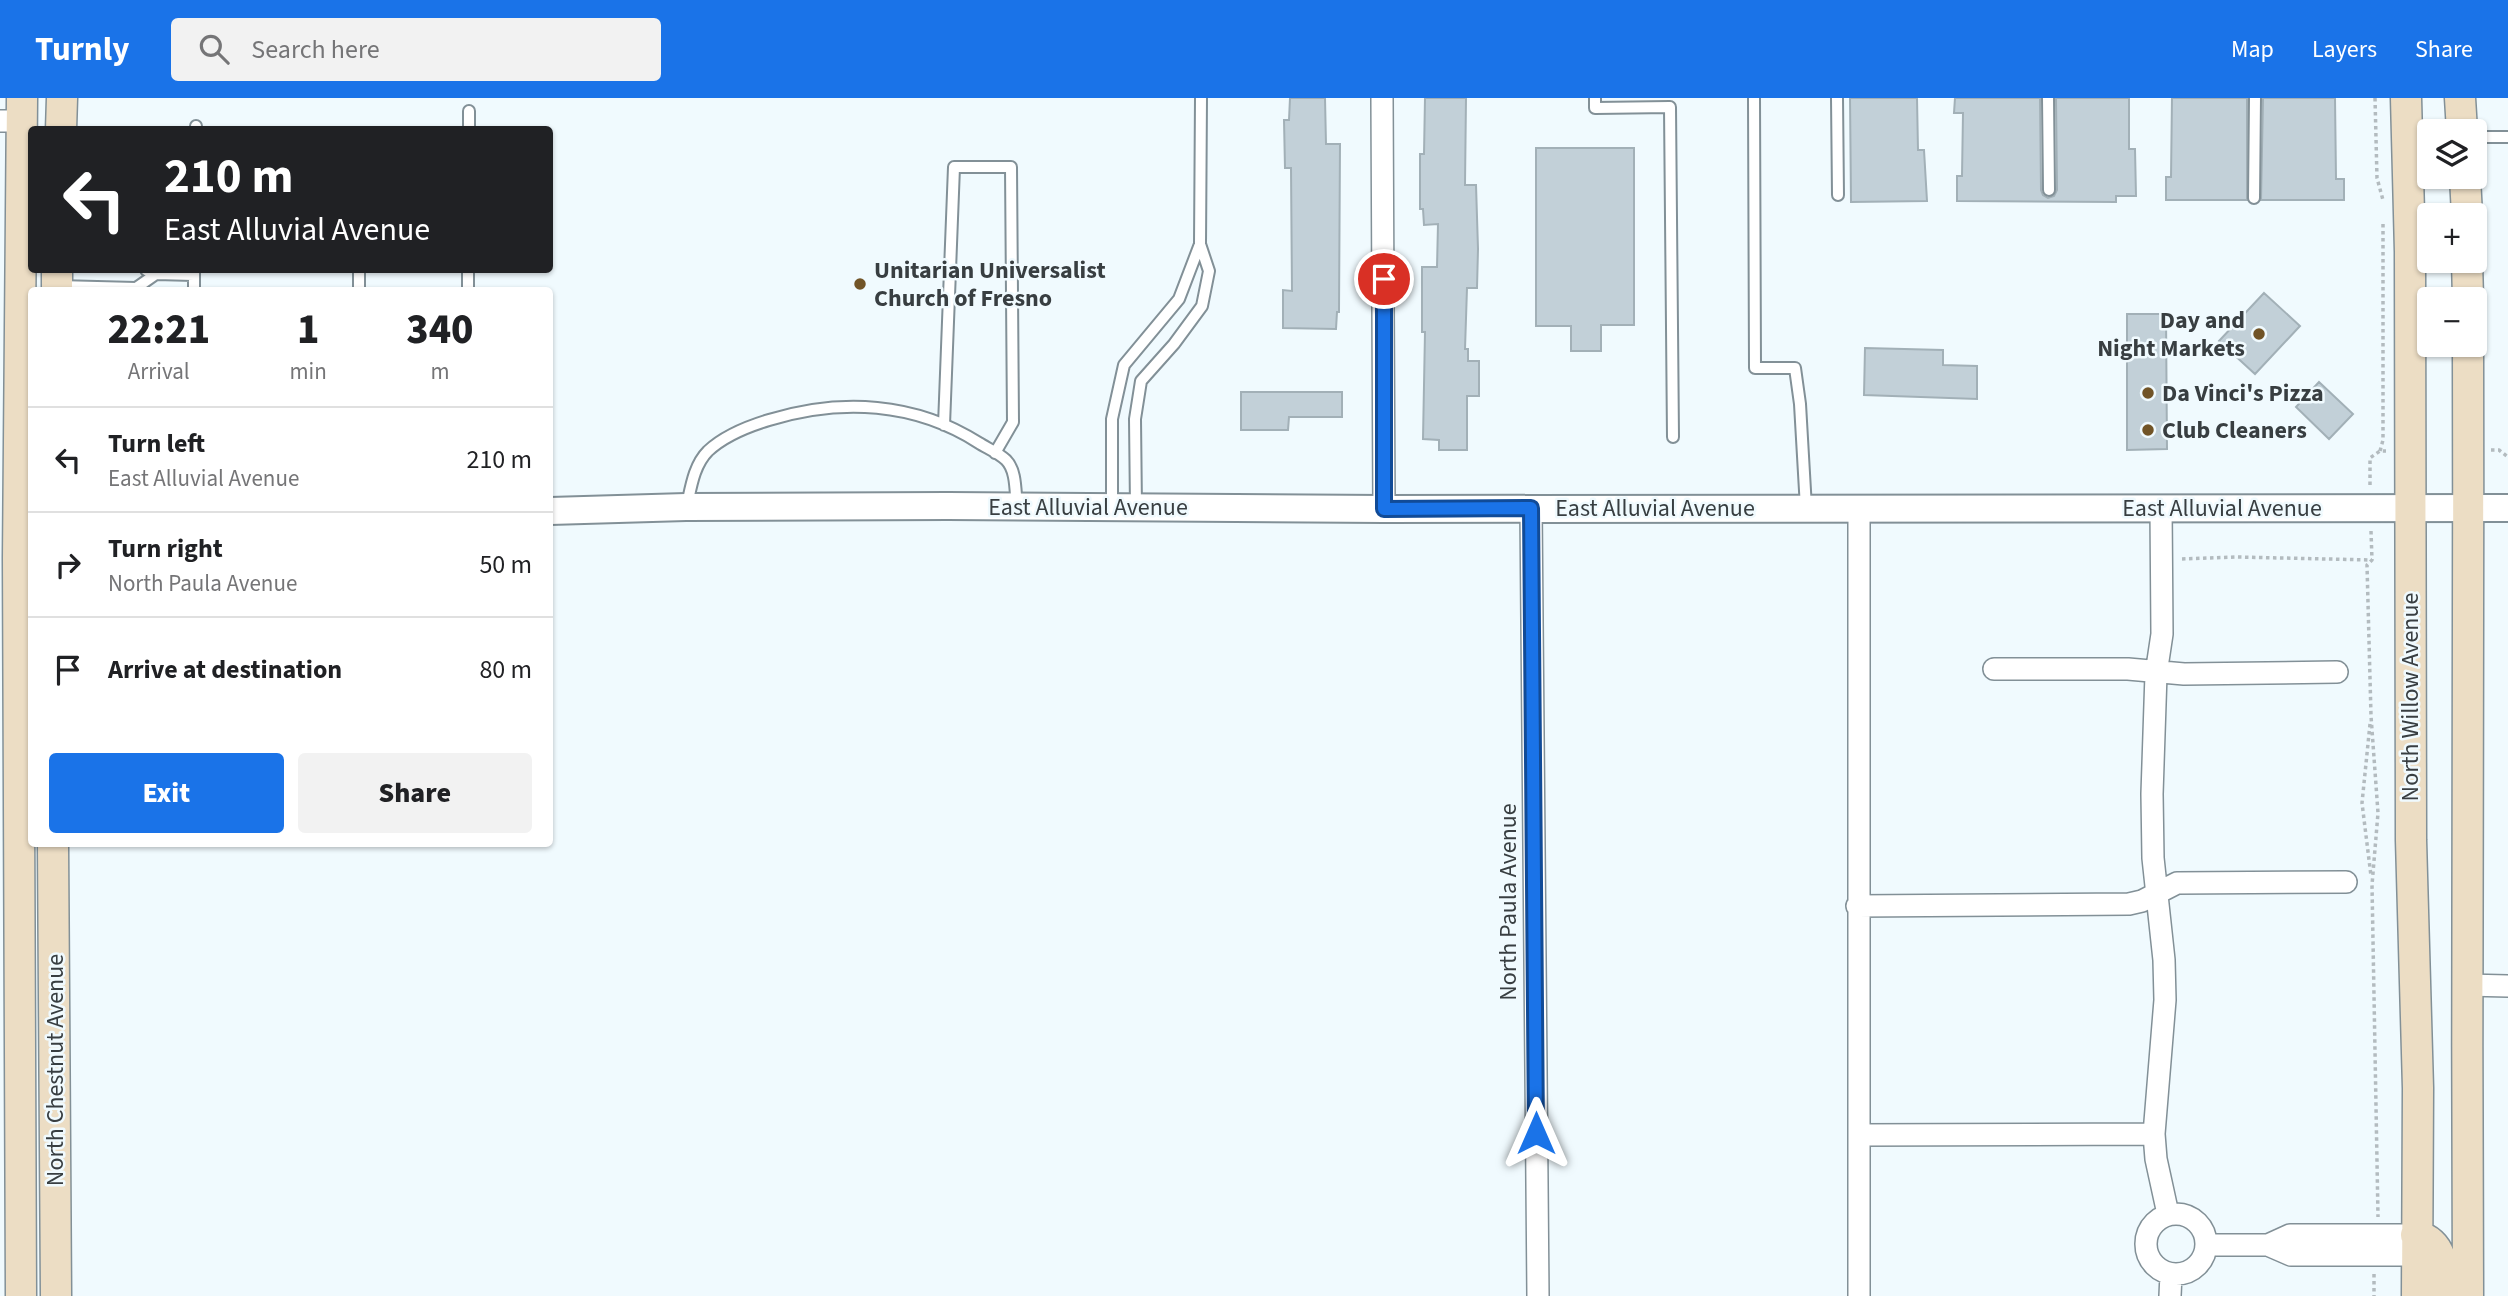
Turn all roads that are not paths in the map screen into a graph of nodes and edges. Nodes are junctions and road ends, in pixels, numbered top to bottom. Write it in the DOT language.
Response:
graph roads {
  1 [pos="62,98"];
  2 [pos="1201,98"];
  3 [pos="1382,98"];
  4 [pos="1595,98"];
  5 [pos="1754,98"];
  6 [pos="1837,98"];
  7 [pos="2048,98"];
  8 [pos="2255,98"];
  9 [pos="2406,98"];
  10 [pos="2460,98"];
  11 [pos="469,111"];
  12 [pos="15,113"];
  13 [pos="2461,119"];
  14 [pos="61,126"];
  15 [pos="469,126"];
  16 [pos="2487,137"];
  17 [pos="2508,137"];
  18 [pos="11,152"];
  19 [pos="2049,190"];
  20 [pos="1838,195"];
  21 [pos="2255,198"];
  22 [pos="1200,244"];
  23 [pos="150,273"];
  24 [pos="57,282"];
  25 [pos="123,287"];
  26 [pos="137,287"];
  27 [pos="2468,357"];
  28 [pos="944,425"];
  29 [pos="1673,438"];
  30 [pos="995,453"];
  31 [pos="686,507"];
  32 [pos="1017,507"];
  33 [pos="1124,507"];
  34 [pos="2469,507"];
  35 [pos="1531,508"];
  36 [pos="1806,508"];
  37 [pos="1859,508"];
  38 [pos="2161,508"];
  39 [pos="2410,508"];
  40 [pos="2508,508"];
  41 [pos="1384,509"];
  42 [pos="553,511"];
  43 [pos="17,518"];
  44 [pos="1994,669"];
  45 [pos="2156,671"];
  46 [pos="2337,672"];
  47 [pos="9,696"];
  48 [pos="53,847"];
  49 [pos="2346,881"];
  50 [pos="2157,892"];
  51 [pos="1857,906"];
  52 [pos="2466,985"];
  53 [pos="2508,986"];
  54 [pos="2154,1134"];
  55 [pos="1859,1135"];
  56 [pos="2168,1214"];
  57 [pos="2206,1245"];
  58 [pos="2416,1245"];
  59 [pos="2171,1273"];
  60 [pos="21,1296"];
  61 [pos="57,1296"];
  62 [pos="1538,1296"];
  63 [pos="1859,1296"];
  64 [pos="2170,1296"];
  65 [pos="2417,1296"];
  66 [pos="2442,1296"];
  67 [pos="2468,1296"];
  1 -- 14 [label="main road"];
  2 -- 22 [label="lane"];
  3 -- 41 [label="street"];
  4 -- 29 [label="lane"];
  5 -- 36 [label="lane"];
  6 -- 20 [label="lane"];
  7 -- 19 [label="lane"];
  8 -- 21 [label="lane"];
  9 -- 39 [label="main road, North Willow Avenue"];
  10 -- 13 [label="main road"];
  11 -- 15 [label="lane"];
  12 -- 18 [label="main road, North Chestnut Avenue"];
  16 -- 17 [label="lane"];
  18 -- 43 [label="main road, North Chestnut Avenue"];
  22 -- 33 [label="lane"];
  22 -- 33 [label="lane"];
  23 -- 26 [label="lane"];
  24 -- 25 [label="lane"];
  27 -- 34 [label="main road"];
  28 -- 30 [label="lane"];
  28 -- 30 [label="lane"];
  28 -- 31 [label="lane"];
  30 -- 32 [label="lane"];
  31 -- 32 [label="street, East Alluvial Avenue"];
  31 -- 42 [label="street, East Alluvial Avenue"];
  32 -- 33 [label="street, East Alluvial Avenue"];
  33 -- 41 [label="street, East Alluvial Avenue"];
  34 -- 39 [label="street, East Alluvial Avenue"];
  34 -- 40 [label="street, East Alluvial Avenue"];
  34 -- 52 [label="main road"];
  35 -- 36 [label="street, East Alluvial Avenue"];
  35 -- 41 [label="street, East Alluvial Avenue"];
  35 -- 62 [label="street, North Paula Avenue"];
  36 -- 37 [label="street, East Alluvial Avenue"];
  37 -- 38 [label="street, East Alluvial Avenue"];
  37 -- 51 [label="street"];
  38 -- 39 [label="street, East Alluvial Avenue"];
  38 -- 45 [label="street"];
  39 -- 58 [label="main road, North Willow Avenue"];
  43 -- 47 [label="main road, North Chestnut Avenue"];
  44 -- 45 [label="street"];
  45 -- 46 [label="street"];
  45 -- 50 [label="street"];
  47 -- 60 [label="main road, North Chestnut Avenue"];
  48 -- 61 [label="main road, North Chestnut Avenue"];
  49 -- 50 [label="street"];
  50 -- 51 [label="street"];
  50 -- 54 [label="street"];
  51 -- 55 [label="street"];
  52 -- 53 [label="street"];
  52 -- 67 [label="main road"];
  54 -- 55 [label="street"];
  54 -- 56 [label="street"];
  55 -- 63 [label="street"];
  56 -- 57 [label="street"];
  56 -- 59 [label="street"];
  57 -- 58 [label="street"];
  57 -- 59 [label="street"];
  58 -- 65 [label="main road, North Willow Avenue"];
  58 -- 66 [label="main road"];
  59 -- 64 [label="street"];
}
